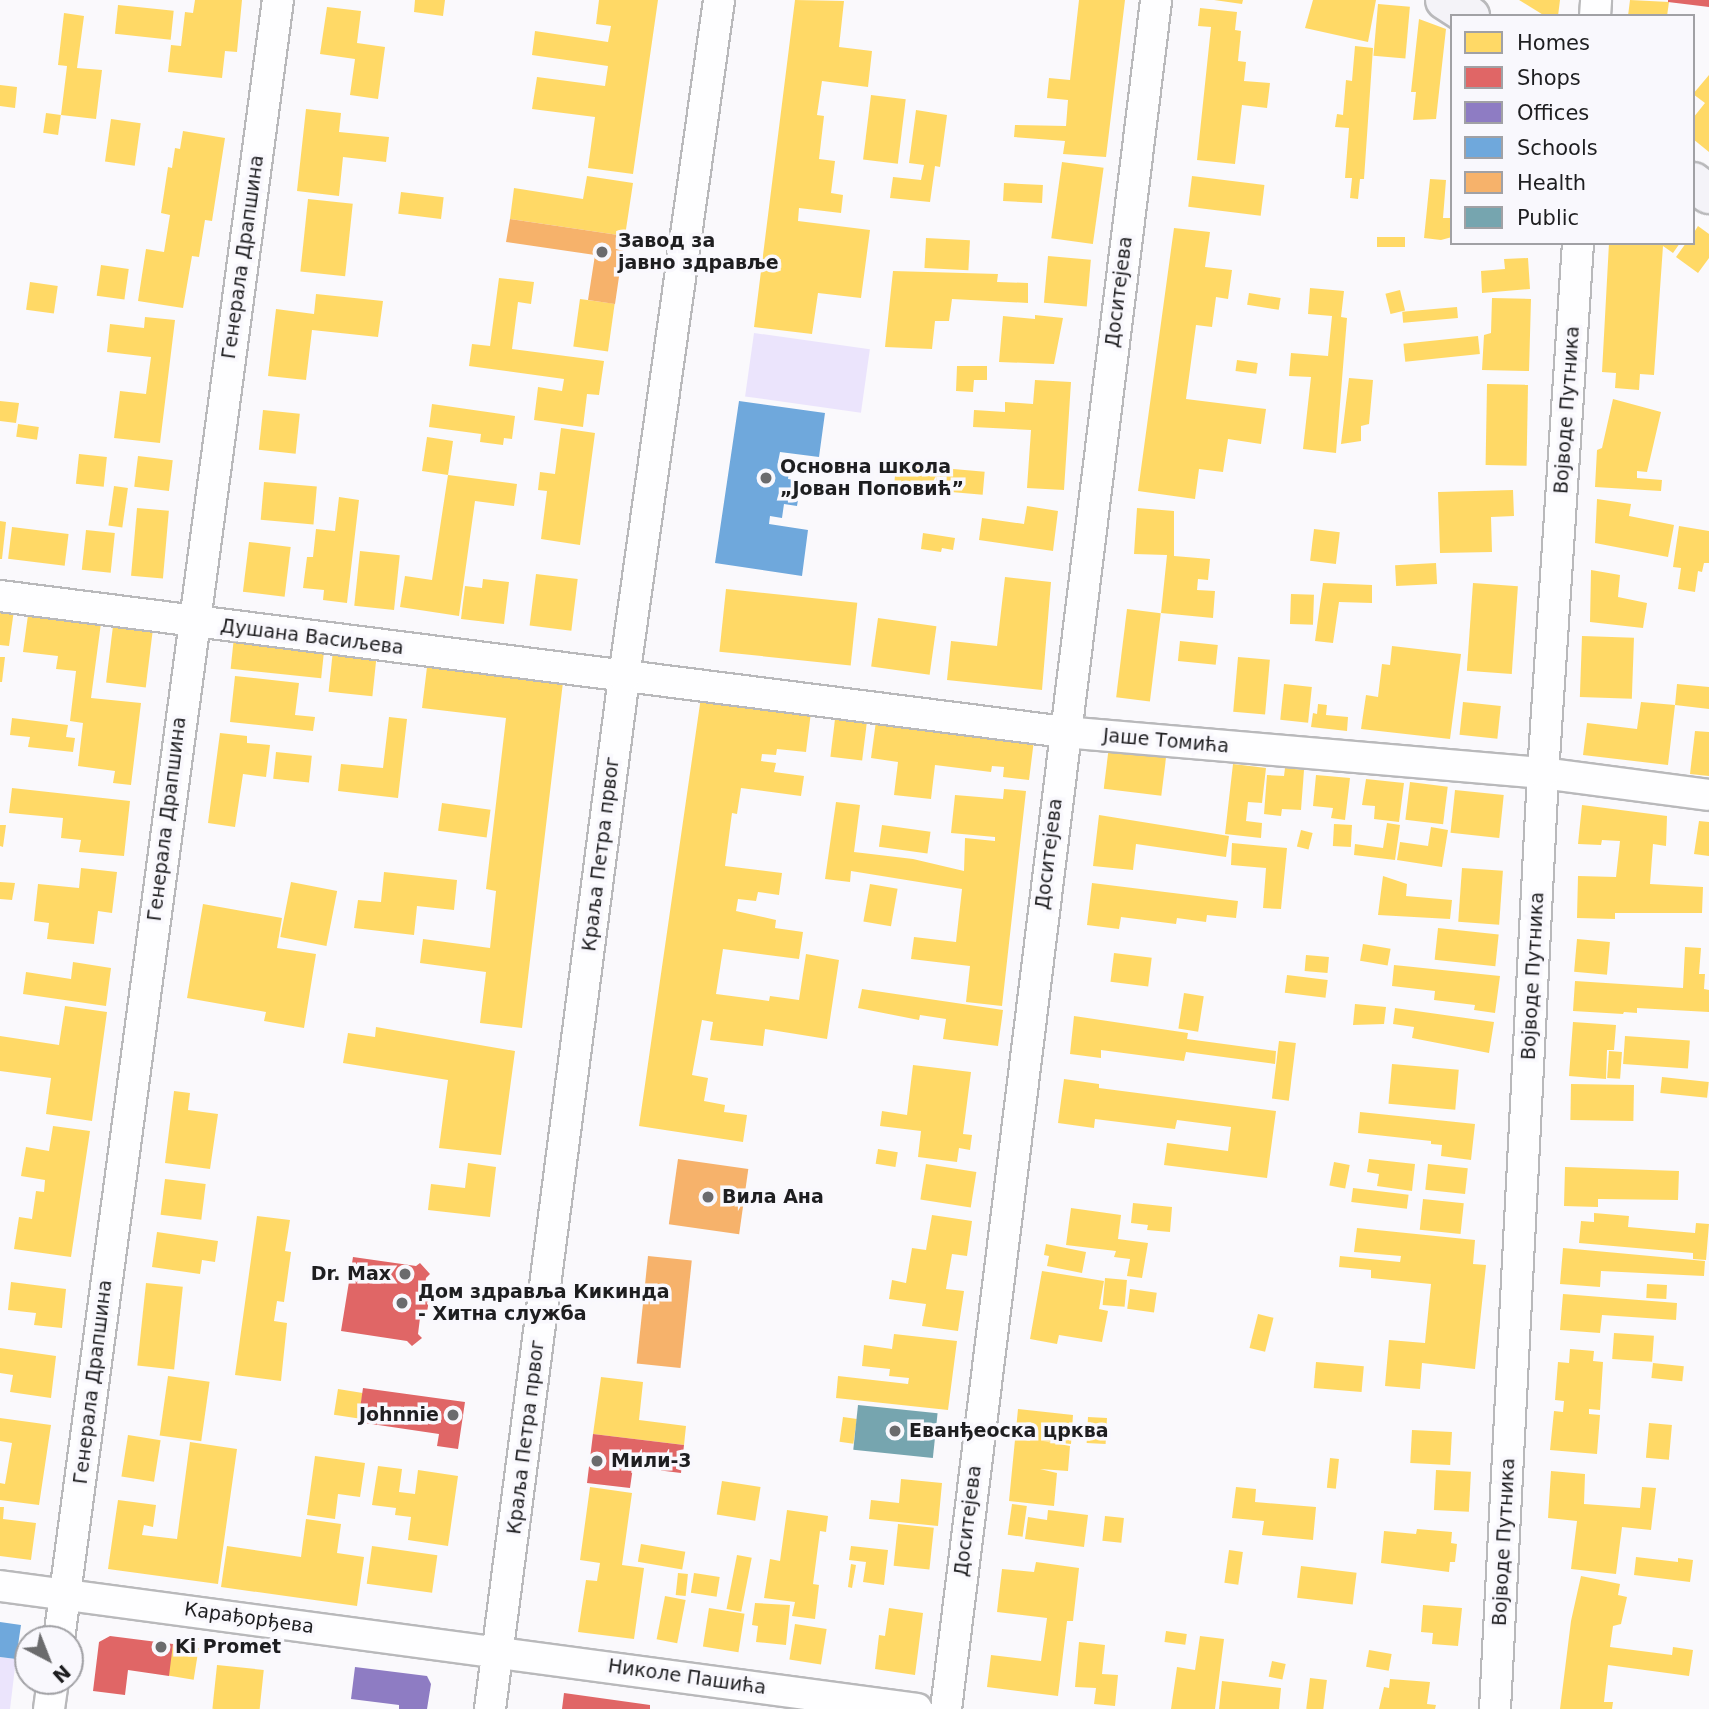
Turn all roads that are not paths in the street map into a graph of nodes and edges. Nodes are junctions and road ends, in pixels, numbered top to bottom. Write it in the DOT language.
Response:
graph roads {
  1 [pos="278,0"];
  2 [pos="719,0"];
  3 [pos="1156,0"];
  4 [pos="1445,0"];
  5 [pos="1467,14"];
  6 [pos="1695,183"];
  7 [pos="1709,194"];
  8 [pos="1578,245"];
  9 [pos="0,596"];
  10 [pos="193,621"];
  11 [pos="624,677"];
  12 [pos="1064,732"];
  13 [pos="1543,773"];
  14 [pos="1709,795"];
  15 [pos="0,1586"];
  16 [pos="66,1594"];
  17 [pos="61,1625"];
  18 [pos="498,1651"];
  19 [pos="490,1709"];
  20 [pos="917,1709"];
  21 [pos="946,1709"];
  22 [pos="1495,1709"];
  1 -- 10 [label="street, Генерала Драпшина"];
  2 -- 11 [label="street, Краља Петра првог"];
  3 -- 12 [label="street, Доситејева"];
  4 -- 5 [label="main road"];
  6 -- 7 [label="main road"];
  8 -- 13 [label="street, Војводе Путника"];
  9 -- 10 [label="street, Душана Васиљева"];
  10 -- 11 [label="street, Душана Васиљева"];
  10 -- 16 [label="street, Генерала Драпшина"];
  11 -- 12 [label="street, Јаше Томића"];
  11 -- 18 [label="street, Краља Петра првог"];
  12 -- 13 [label="street, Јаше Томића"];
  12 -- 21 [label="street, Доситејева"];
  13 -- 14 [label="street, Јаше Томића"];
  13 -- 22 [label="street, Војводе Путника"];
  15 -- 16 [label="street, Карађорђева"];
  16 -- 17 [label="street, Генерала Драпшина"];
  16 -- 18 [label="street, Карађорђева"];
  18 -- 19 [label="street, Краља Петра првог"];
  18 -- 20 [label="street, Николе Пашића"];
}
